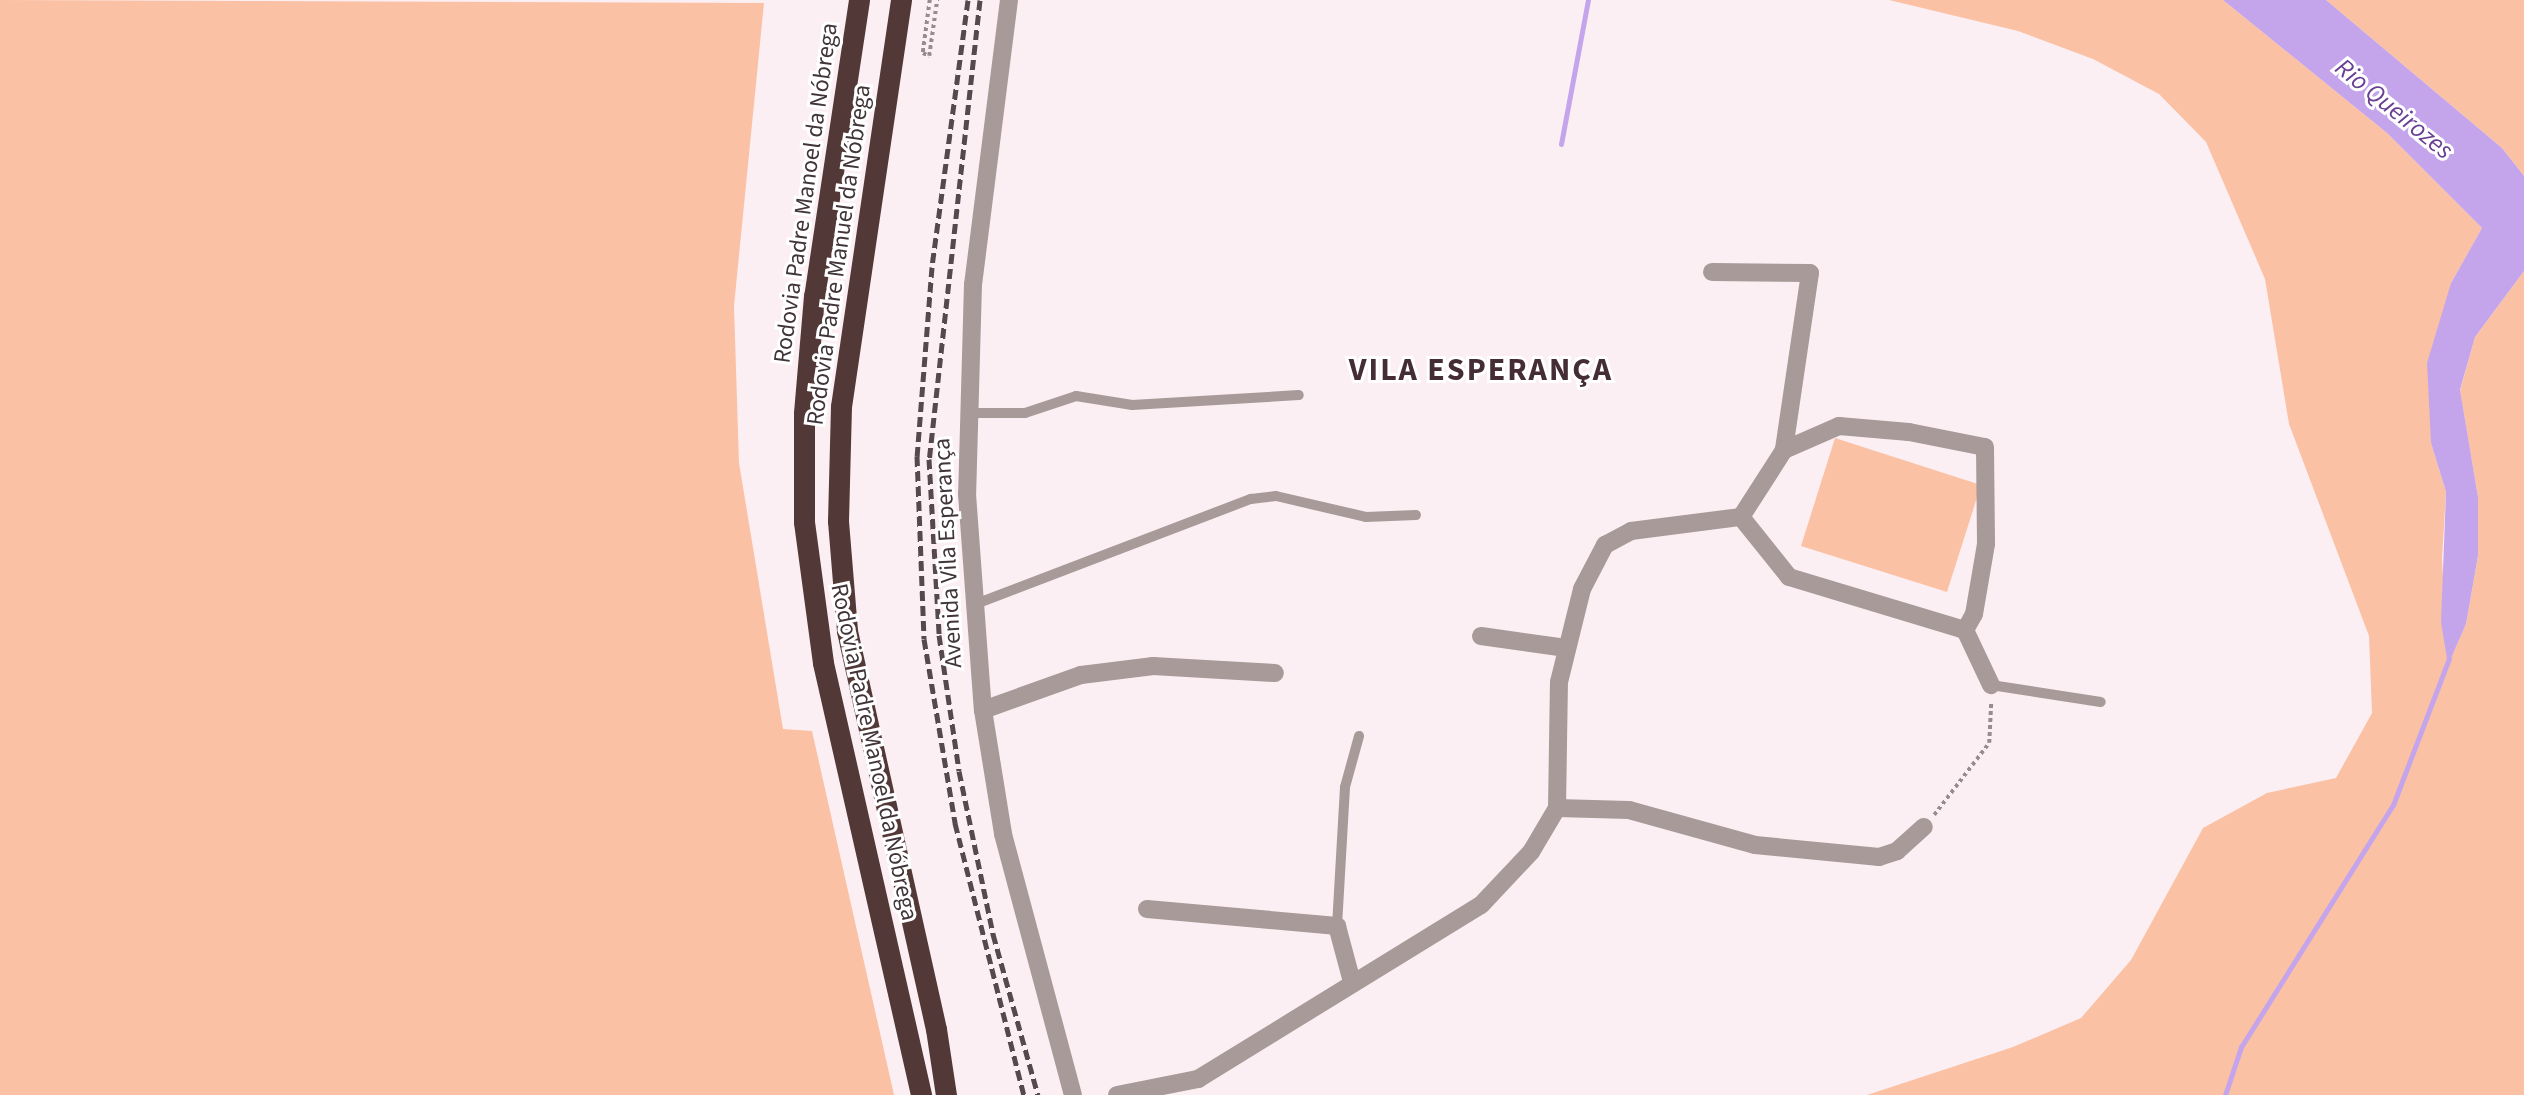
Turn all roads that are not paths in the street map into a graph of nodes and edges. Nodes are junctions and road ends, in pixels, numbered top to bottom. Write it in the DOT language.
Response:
graph roads {
  1 [pos="901,0"];
  2 [pos="1009,0"];
  3 [pos="853,5"];
  4 [pos="1712,272"];
  5 [pos="1299,395"];
  6 [pos="965,413"];
  7 [pos="1784,450"];
  8 [pos="1416,515"];
  9 [pos="1741,517"];
  10 [pos="973,605"];
  11 [pos="1965,630"];
  12 [pos="1480,636"];
  13 [pos="1566,648"];
  14 [pos="1275,673"];
  15 [pos="1991,685"];
  16 [pos="2101,702"];
  17 [pos="983,710"];
  18 [pos="1359,736"];
  19 [pos="1557,808"];
  20 [pos="1924,828"];
  21 [pos="1147,909"];
  22 [pos="1337,926"];
  23 [pos="1352,982"];
  24 [pos="921,1095"];
  25 [pos="946,1095"];
  26 [pos="1073,1095"];
  27 [pos="1117,1095"];
  1 -- 25 [label="highway, Rodovia Padre Manuel da Nóbrega"];
  2 -- 6 [label="street, Avenida Vila Esperança"];
  3 -- 24 [label="highway, Rodovia Padre Manoel da Nóbrega"];
  4 -- 7 [label="street"];
  5 -- 6 [label="lane"];
  6 -- 10 [label="street, Avenida Vila Esperança"];
  7 -- 9 [label="street"];
  7 -- 11 [label="street"];
  8 -- 10 [label="lane"];
  9 -- 11 [label="street"];
  9 -- 13 [label="street"];
  10 -- 17 [label="street, Avenida Vila Esperança"];
  11 -- 15 [label="street"];
  12 -- 13 [label="street"];
  13 -- 19 [label="street"];
  14 -- 17 [label="street"];
  15 -- 16 [label="lane"];
  17 -- 26 [label="street, Avenida Vila Esperança"];
  18 -- 22 [label="lane"];
  19 -- 20 [label="street"];
  19 -- 23 [label="street"];
  21 -- 22 [label="street"];
  22 -- 23 [label="street"];
  23 -- 27 [label="street"];
}
